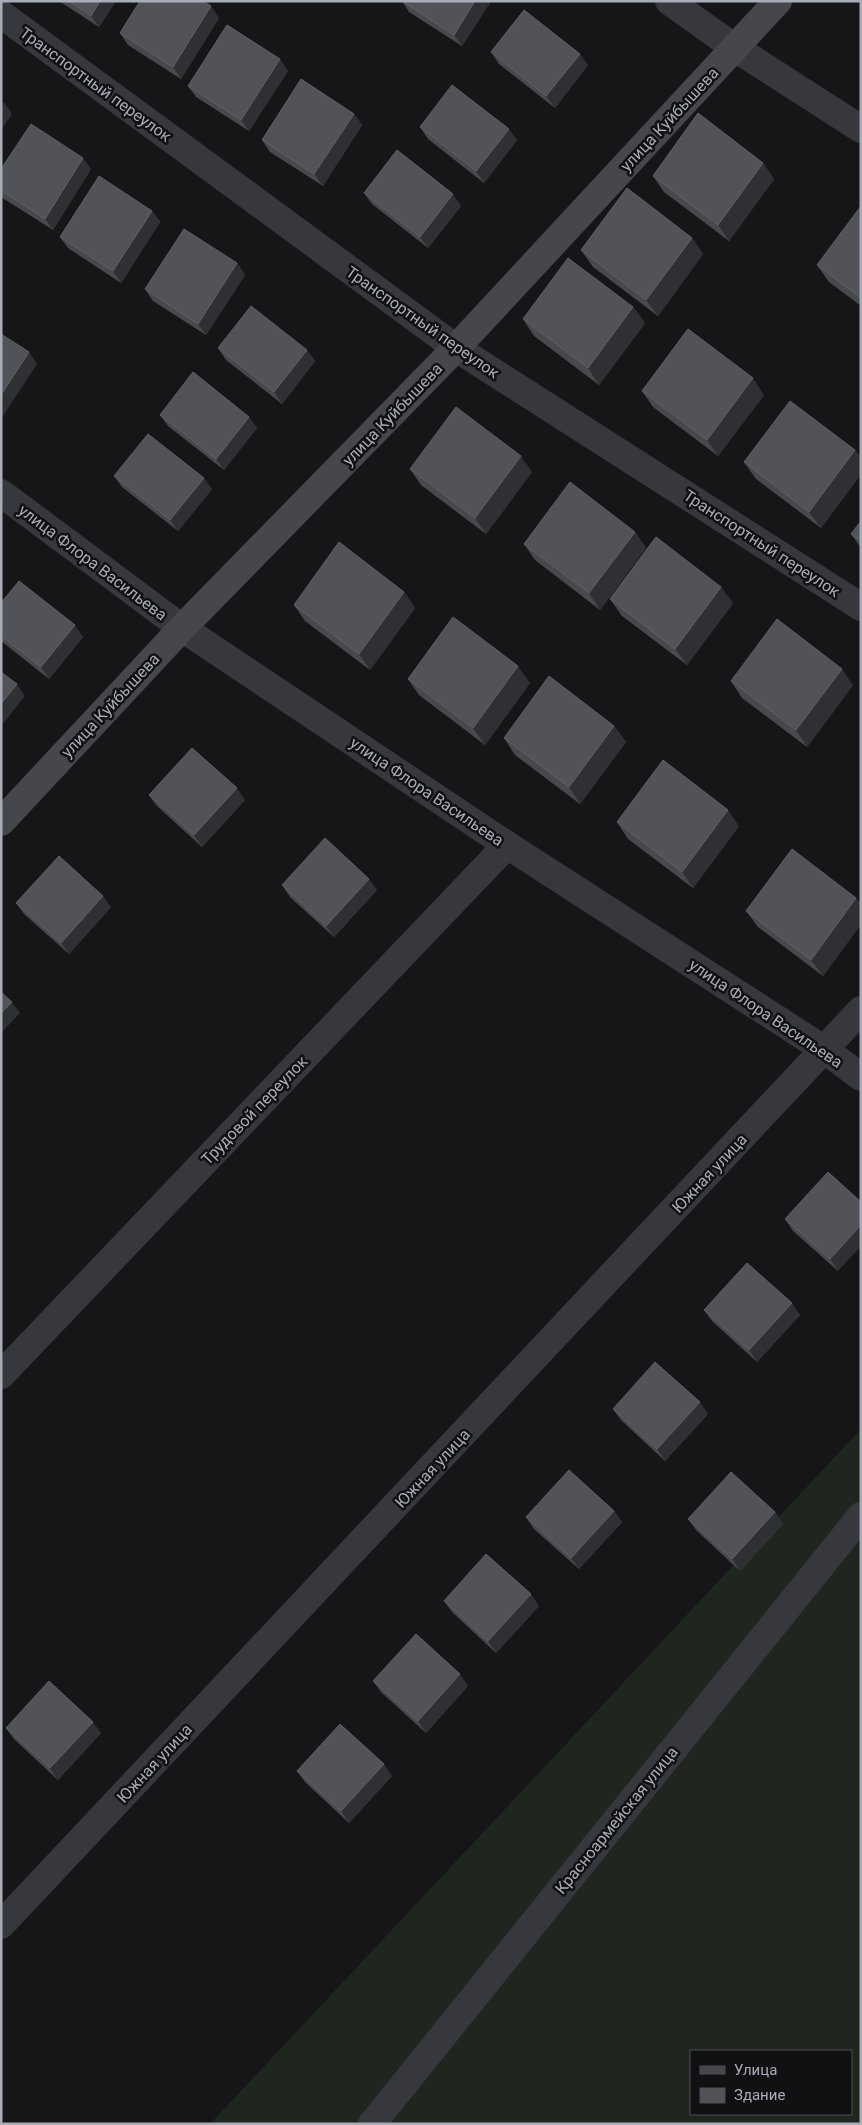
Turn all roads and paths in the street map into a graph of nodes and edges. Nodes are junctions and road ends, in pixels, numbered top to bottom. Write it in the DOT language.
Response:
graph roads {
  1 [pos="669,1"];
  2 [pos="778,1"];
  3 [pos="1,14"];
  4 [pos="735,48"];
  5 [pos="861,129"];
  6 [pos="456,348"];
  7 [pos="1,493"];
  8 [pos="861,607"];
  9 [pos="182,628"];
  10 [pos="1,822"];
  11 [pos="507,845"];
  12 [pos="861,1010"];
  13 [pos="825,1050"];
  14 [pos="861,1077"];
  15 [pos="1,1375"];
  16 [pos="861,1516"];
  17 [pos="1,1925"];
  18 [pos="372,2124"];
  1 -- 4 [label="street"];
  2 -- 4 [label="street, улица Куйбышева"];
  3 -- 6 [label="street, Транспортный переулок"];
  4 -- 5 [label="street"];
  4 -- 6 [label="street, улица Куйбышева"];
  6 -- 8 [label="street, Транспортный переулок"];
  6 -- 9 [label="street, улица Куйбышева"];
  7 -- 9 [label="street, улица Флора Васильева"];
  9 -- 10 [label="street, улица Куйбышева"];
  9 -- 11 [label="street, улица Флора Васильева"];
  11 -- 13 [label="street, улица Флора Васильева"];
  11 -- 15 [label="street, Трудовой переулок"];
  12 -- 13 [label="street, Южная улица"];
  13 -- 14 [label="street, улица Флора Васильева"];
  13 -- 17 [label="street, Южная улица"];
  16 -- 18 [label="street, Красноармейская улица"];
}
